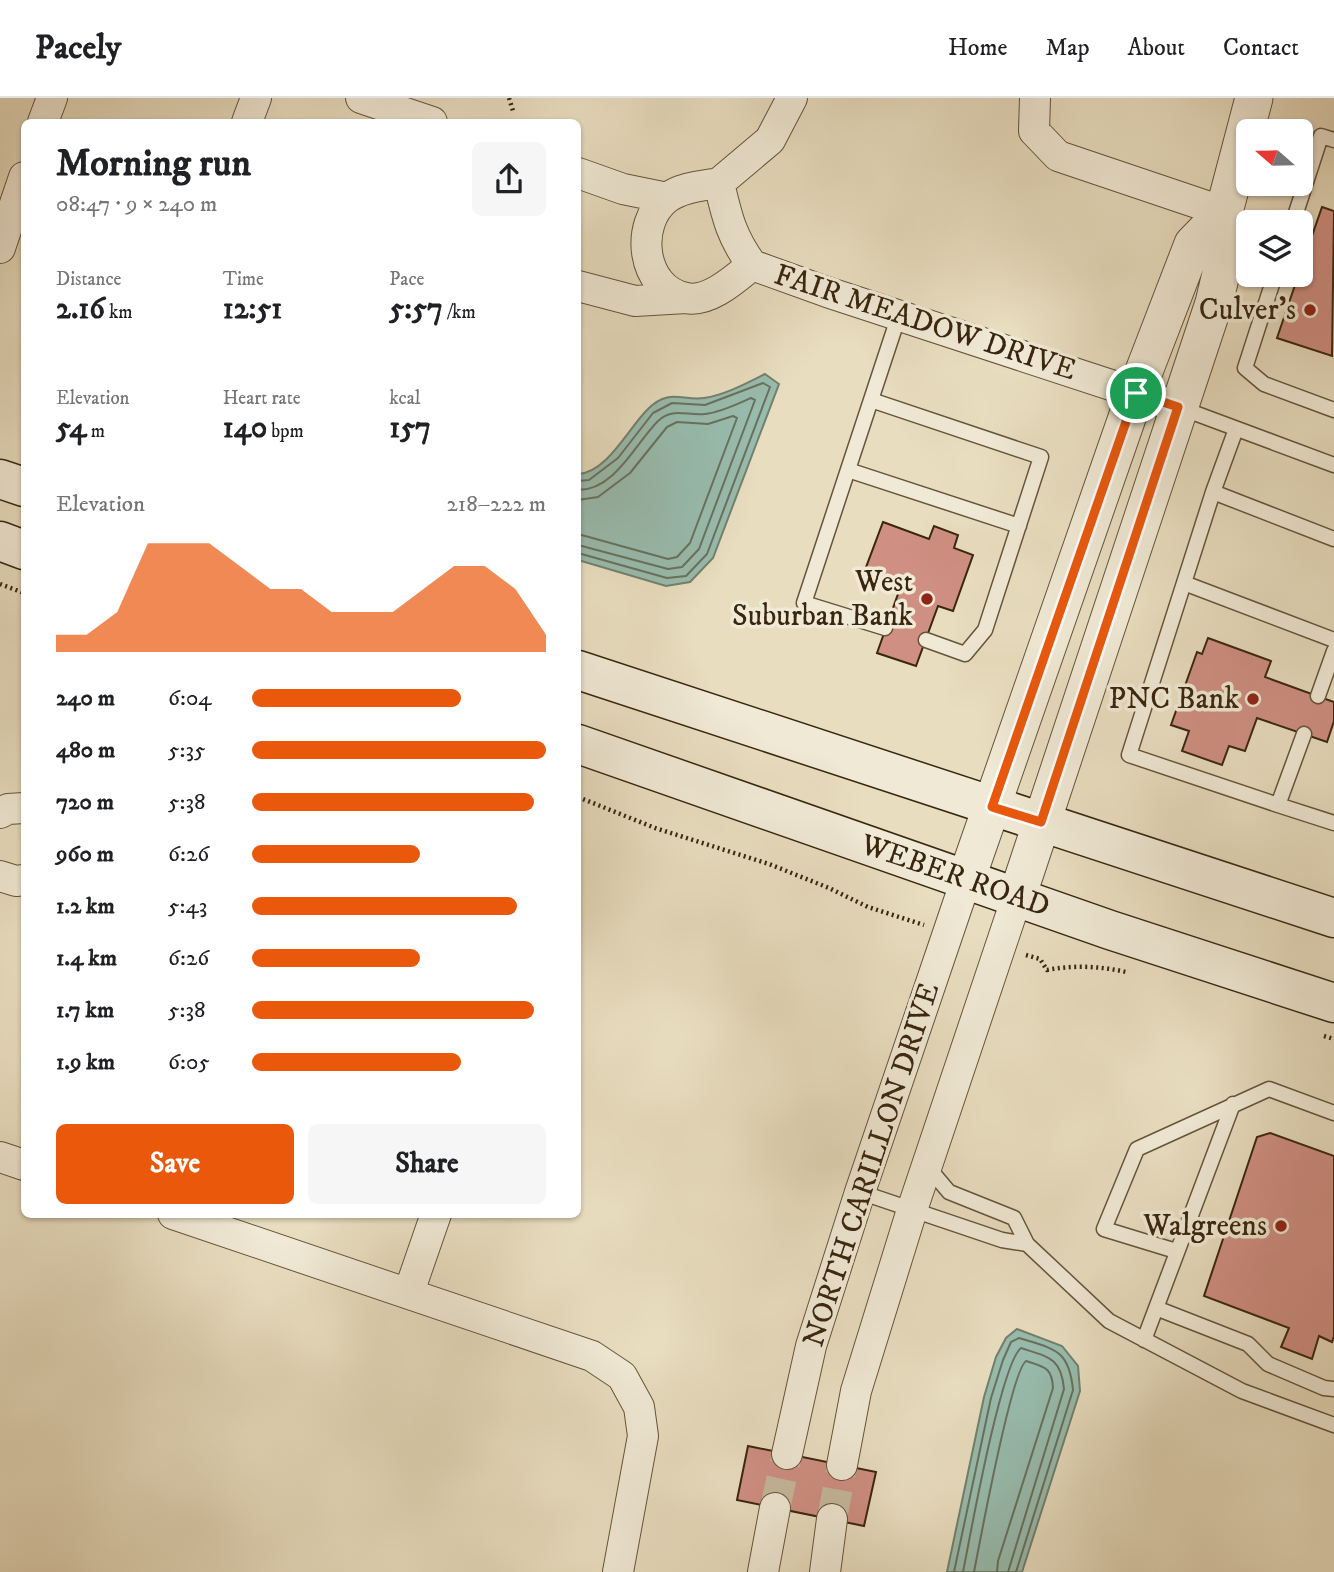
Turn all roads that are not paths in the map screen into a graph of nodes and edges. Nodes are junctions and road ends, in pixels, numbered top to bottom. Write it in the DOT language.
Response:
graph roads {
  1 [pos="52,98"];
  2 [pos="256,98"];
  3 [pos="361,98"];
  4 [pos="792,98"];
  5 [pos="1035,98"];
  6 [pos="1254,98"];
  7 [pos="44,119"];
  8 [pos="248,119"];
  9 [pos="423,119"];
  10 [pos="1334,140"];
  11 [pos="581,174"];
  12 [pos="719,183"];
  13 [pos="21,186"];
  14 [pos="667,198"];
  15 [pos="1297,210"];
  16 [pos="1224,212"];
  17 [pos="0,248"];
  18 [pos="752,265"];
  19 [pos="581,287"];
  20 [pos="1271,287"];
  21 [pos="686,298"];
  22 [pos="899,315"];
  23 [pos="1136,393"];
  24 [pos="872,400"];
  25 [pos="1178,407"];
  26 [pos="1334,410"];
  27 [pos="1236,429"];
  28 [pos="1334,465"];
  29 [pos="849,470"];
  30 [pos="0,479"];
  31 [pos="21,486"];
  32 [pos="1213,492"];
  33 [pos="1019,526"];
  34 [pos="1334,539"];
  35 [pos="0,541"];
  36 [pos="21,549"];
  37 [pos="1184,583"];
  38 [pos="885,628"];
  39 [pos="926,640"];
  40 [pos="1334,640"];
  41 [pos="1334,651"];
  42 [pos="581,671"];
  43 [pos="1318,696"];
  44 [pos="1304,734"];
  45 [pos="581,745"];
  46 [pos="1278,805"];
  47 [pos="992,807"];
  48 [pos="21,808"];
  49 [pos="0,813"];
  50 [pos="1041,822"];
  51 [pos="1334,823"];
  52 [pos="0,876"];
  53 [pos="21,880"];
  54 [pos="966,880"];
  55 [pos="1017,898"];
  56 [pos="1334,918"];
  57 [pos="1328,1019"];
  58 [pos="1233,1104"];
  59 [pos="1334,1113"];
  60 [pos="0,1157"];
  61 [pos="21,1164"];
  62 [pos="927,1166"];
  63 [pos="860,1192"];
  64 [pos="912,1210"];
  65 [pos="185,1218"];
  66 [pos="435,1218"];
  67 [pos="1027,1244"];
  68 [pos="1175,1251"];
  69 [pos="409,1292"];
  70 [pos="1156,1308"];
  71 [pos="1144,1340"];
  72 [pos="1334,1389"];
  73 [pos="1334,1425"];
  74 [pos="787,1454"];
  75 [pos="842,1465"];
  76 [pos="775,1508"];
  77 [pos="832,1520"];
  78 [pos="618,1572"];
  79 [pos="763,1572"];
  80 [pos="825,1572"];
  1 -- 7 [label="street"];
  2 -- 8 [label="street"];
  3 -- 9 [label="street"];
  4 -- 12 [label="street"];
  5 -- 16 [label="street"];
  6 -- 16 [label="street"];
  10 -- 15 [label="lane"];
  11 -- 14 [label="street"];
  12 -- 14 [label="street"];
  12 -- 18 [label="street, FAIR MEADOW DRIVE"];
  13 -- 17 [label="street"];
  14 -- 21 [label="street"];
  16 -- 23 [label="street"];
  16 -- 25 [label="street"];
  18 -- 21 [label="street, FAIR MEADOW DRIVE"];
  18 -- 22 [label="street, FAIR MEADOW DRIVE"];
  19 -- 21 [label="street, FAIR MEADOW DRIVE"];
  20 -- 26 [label="lane"];
  22 -- 23 [label="street, FAIR MEADOW DRIVE"];
  22 -- 24 [label="lane"];
  23 -- 25 [label="street, FAIR MEADOW DRIVE"];
  23 -- 47 [label="street"];
  24 -- 29 [label="lane"];
  24 -- 33 [label="lane"];
  25 -- 27 [label="lane"];
  25 -- 50 [label="street"];
  27 -- 28 [label="lane"];
  27 -- 32 [label="lane"];
  29 -- 33 [label="lane"];
  29 -- 38 [label="lane"];
  30 -- 31 [label="main road"];
  32 -- 34 [label="lane"];
  32 -- 37 [label="lane"];
  33 -- 39 [label="lane"];
  35 -- 36 [label="main road"];
  37 -- 40 [label="lane"];
  37 -- 46 [label="lane"];
  41 -- 43 [label="lane"];
  42 -- 47 [label="main road"];
  44 -- 46 [label="lane"];
  45 -- 54 [label="main road, WEBER ROAD"];
  46 -- 51 [label="lane"];
  47 -- 50 [label="main road"];
  47 -- 54 [label="street"];
  48 -- 49 [label="street"];
  50 -- 55 [label="street"];
  50 -- 56 [label="main road"];
  52 -- 53 [label="street"];
  54 -- 55 [label="main road, WEBER ROAD"];
  54 -- 63 [label="street, NORTH CARILLON DRIVE"];
  55 -- 57 [label="main road, WEBER ROAD"];
  55 -- 62 [label="street, NORTH CARILLON DRIVE"];
  58 -- 59 [label="lane"];
  58 -- 68 [label="lane"];
  58 -- 68 [label="lane"];
  60 -- 61 [label="street"];
  62 -- 64 [label="street, NORTH CARILLON DRIVE"];
  62 -- 67 [label="lane"];
  63 -- 64 [label="lane"];
  63 -- 74 [label="street, NORTH CARILLON DRIVE"];
  64 -- 67 [label="lane"];
  64 -- 75 [label="street, NORTH CARILLON DRIVE"];
  65 -- 69 [label="street"];
  66 -- 69 [label="street"];
  67 -- 71 [label="lane"];
  68 -- 70 [label="lane"];
  69 -- 78 [label="street"];
  70 -- 71 [label="lane"];
  70 -- 72 [label="lane"];
  71 -- 73 [label="lane"];
  76 -- 79 [label="street"];
  77 -- 80 [label="street"];
}
